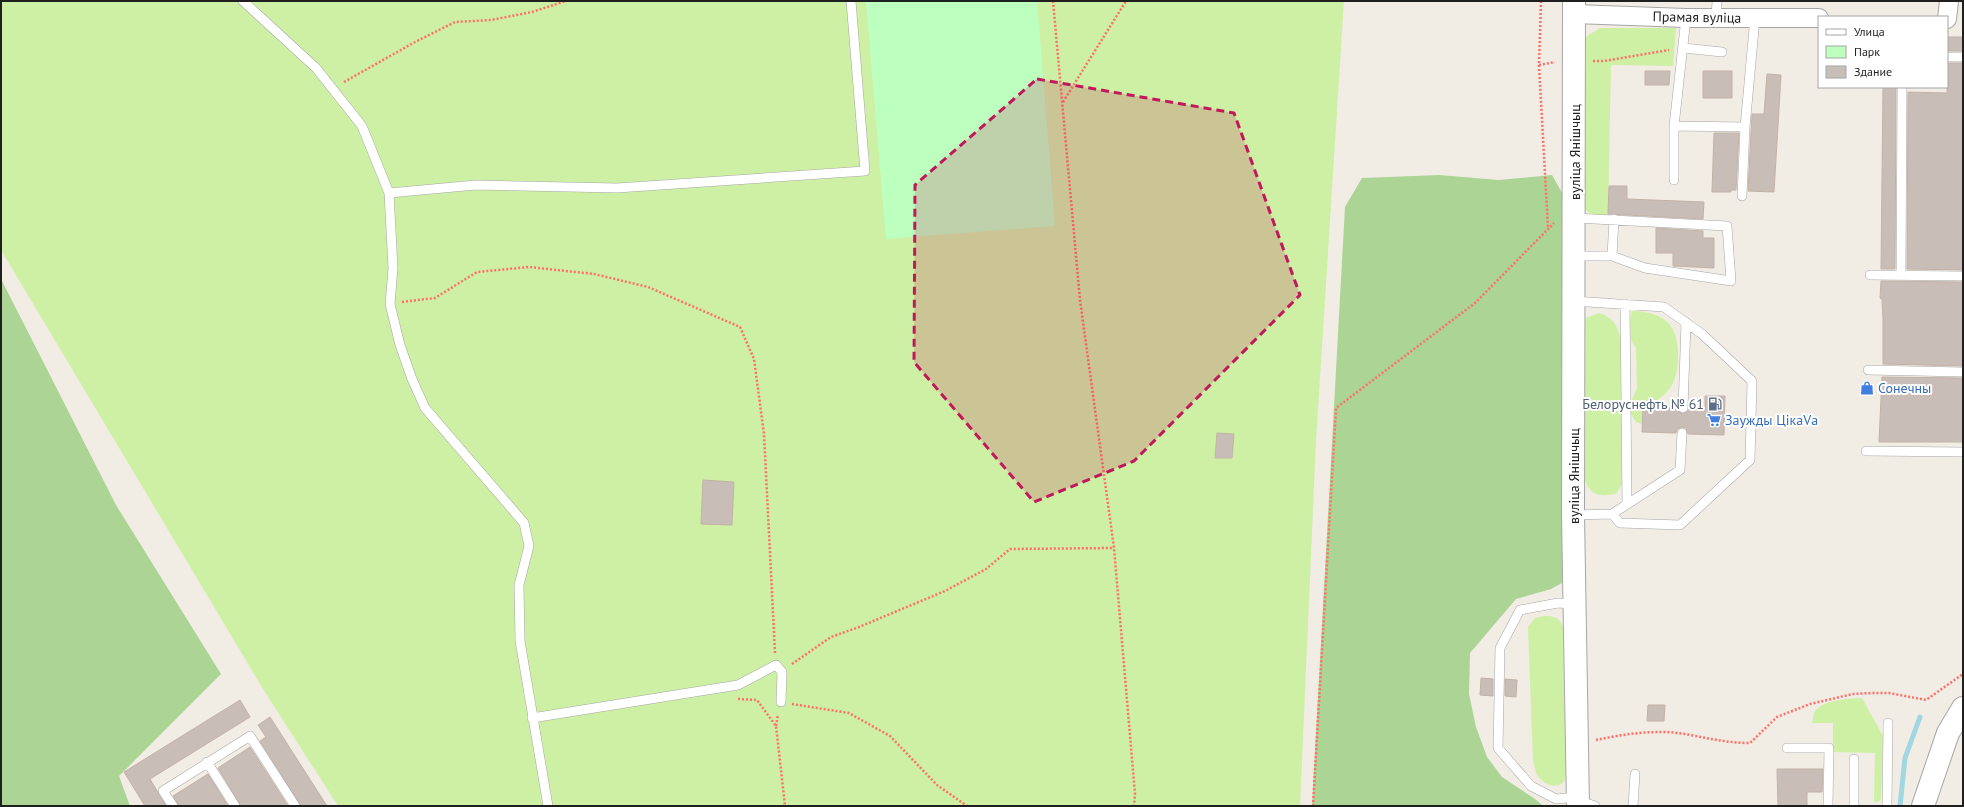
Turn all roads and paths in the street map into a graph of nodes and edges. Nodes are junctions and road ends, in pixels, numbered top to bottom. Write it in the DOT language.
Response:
graph roads {
  1 [pos="243,1"];
  2 [pos="566,1"];
  3 [pos="851,1"];
  4 [pos="1053,1"];
  5 [pos="1126,1"];
  6 [pos="1541,1"];
  7 [pos="1949,1"];
  8 [pos="1574,8"];
  9 [pos="1717,9"];
  10 [pos="1947,16"];
  11 [pos="1686,18"];
  12 [pos="1756,18"];
  13 [pos="1818,18"];
  14 [pos="1948,19"];
  15 [pos="1963,19"];
  16 [pos="1683,48"];
  17 [pos="1722,52"];
  18 [pos="1948,57"];
  19 [pos="1963,57"];
  20 [pos="1574,59"];
  21 [pos="1539,65"];
  22 [pos="1902,88"];
  23 [pos="333,89"];
  24 [pos="1062,102"];
  25 [pos="1674,126"];
  26 [pos="1745,127"];
  27 [pos="1674,180"];
  28 [pos="389,193"];
  29 [pos="1742,196"];
  30 [pos="1575,212"];
  31 [pos="1614,219"];
  32 [pos="1548,228"];
  33 [pos="1574,256"];
  34 [pos="1612,256"];
  35 [pos="1870,275"];
  36 [pos="1901,275"];
  37 [pos="1963,276"];
  38 [pos="1573,301"];
  39 [pos="390,304"];
  40 [pos="1625,304"];
  41 [pos="1686,323"];
  42 [pos="1868,370"];
  43 [pos="1963,372"];
  44 [pos="1683,408"];
  45 [pos="1682,433"];
  46 [pos="1866,451"];
  47 [pos="1963,452"];
  48 [pos="1627,504"];
  49 [pos="1612,514"];
  50 [pos="1573,515"];
  51 [pos="1114,548"];
  52 [pos="1576,604"];
  53 [pos="779,668"];
  54 [pos="1963,674"];
  55 [pos="742,695"];
  56 [pos="782,702"];
  57 [pos="1963,708"];
  58 [pos="532,718"];
  59 [pos="1888,723"];
  60 [pos="776,726"];
  61 [pos="1589,741"];
  62 [pos="1787,748"];
  63 [pos="1854,759"];
  64 [pos="207,762"];
  65 [pos="1635,774"];
  66 [pos="1584,803"];
  67 [pos="173,806"];
  68 [pos="235,806"];
  69 [pos="295,806"];
  70 [pos="548,806"];
  71 [pos="785,806"];
  72 [pos="967,806"];
  73 [pos="1134,806"];
  74 [pos="1313,806"];
  75 [pos="1633,806"];
  76 [pos="1828,806"];
  77 [pos="1854,806"];
  78 [pos="1887,806"];
  79 [pos="1923,806"];
  1 -- 23 [label="lane"];
  2 -- 23 [label="path"];
  3 -- 28 [label="lane"];
  4 -- 24 [label="path"];
  5 -- 24 [label="path"];
  6 -- 21 [label="path"];
  7 -- 10 [label="street"];
  8 -- 11 [label="street, Прамая вуліца"];
  8 -- 20 [label="street, вуліца Янішчыц"];
  9 -- 11 [label="street, Прамая вуліца"];
  9 -- 12 [label="street, Прамая вуліца"];
  11 -- 16 [label="lane"];
  12 -- 13 [label="street, Прамая вуліца"];
  12 -- 26 [label="lane"];
  14 -- 15 [label="street"];
  16 -- 17 [label="lane"];
  16 -- 20 [label="path"];
  16 -- 25 [label="lane"];
  18 -- 19 [label="lane"];
  20 -- 21 [label="path"];
  20 -- 30 [label="street, вуліца Янішчыц"];
  21 -- 32 [label="path"];
  22 -- 36 [label="lane"];
  23 -- 28 [label="lane"];
  24 -- 51 [label="path"];
  25 -- 26 [label="lane"];
  25 -- 27 [label="lane"];
  26 -- 29 [label="lane"];
  28 -- 39 [label="lane"];
  30 -- 31 [label="lane"];
  30 -- 32 [label="path"];
  30 -- 33 [label="street, вуліца Янішчыц"];
  31 -- 34 [label="lane"];
  31 -- 34 [label="lane"];
  32 -- 74 [label="path"];
  33 -- 34 [label="lane"];
  33 -- 38 [label="street, вуліца Янішчыц"];
  35 -- 36 [label="lane"];
  36 -- 37 [label="lane"];
  38 -- 40 [label="lane"];
  38 -- 50 [label="street, вуліца Янішчыц"];
  39 -- 53 [label="path"];
  39 -- 58 [label="lane"];
  40 -- 41 [label="lane"];
  40 -- 48 [label="lane"];
  41 -- 44 [label="lane"];
  41 -- 49 [label="lane"];
  42 -- 43 [label="lane"];
  45 -- 48 [label="lane"];
  46 -- 47 [label="lane"];
  48 -- 49 [label="lane"];
  49 -- 50 [label="lane"];
  50 -- 52 [label="street, вуліца Янішчыц"];
  51 -- 53 [label="path"];
  51 -- 73 [label="path"];
  52 -- 66 [label="street, вуліца Янішчыц"];
  52 -- 66 [label="lane"];
  53 -- 56 [label="lane"];
  53 -- 58 [label="lane"];
  54 -- 61 [label="path"];
  55 -- 60 [label="path"];
  56 -- 60 [label="path"];
  56 -- 72 [label="path"];
  57 -- 79 [label="street"];
  58 -- 70 [label="lane"];
  59 -- 78 [label="lane"];
  60 -- 71 [label="path"];
  62 -- 76 [label="lane"];
  63 -- 77 [label="lane"];
  64 -- 67 [label="lane"];
  64 -- 68 [label="lane"];
  64 -- 69 [label="lane"];
  65 -- 75 [label="lane"];
}
